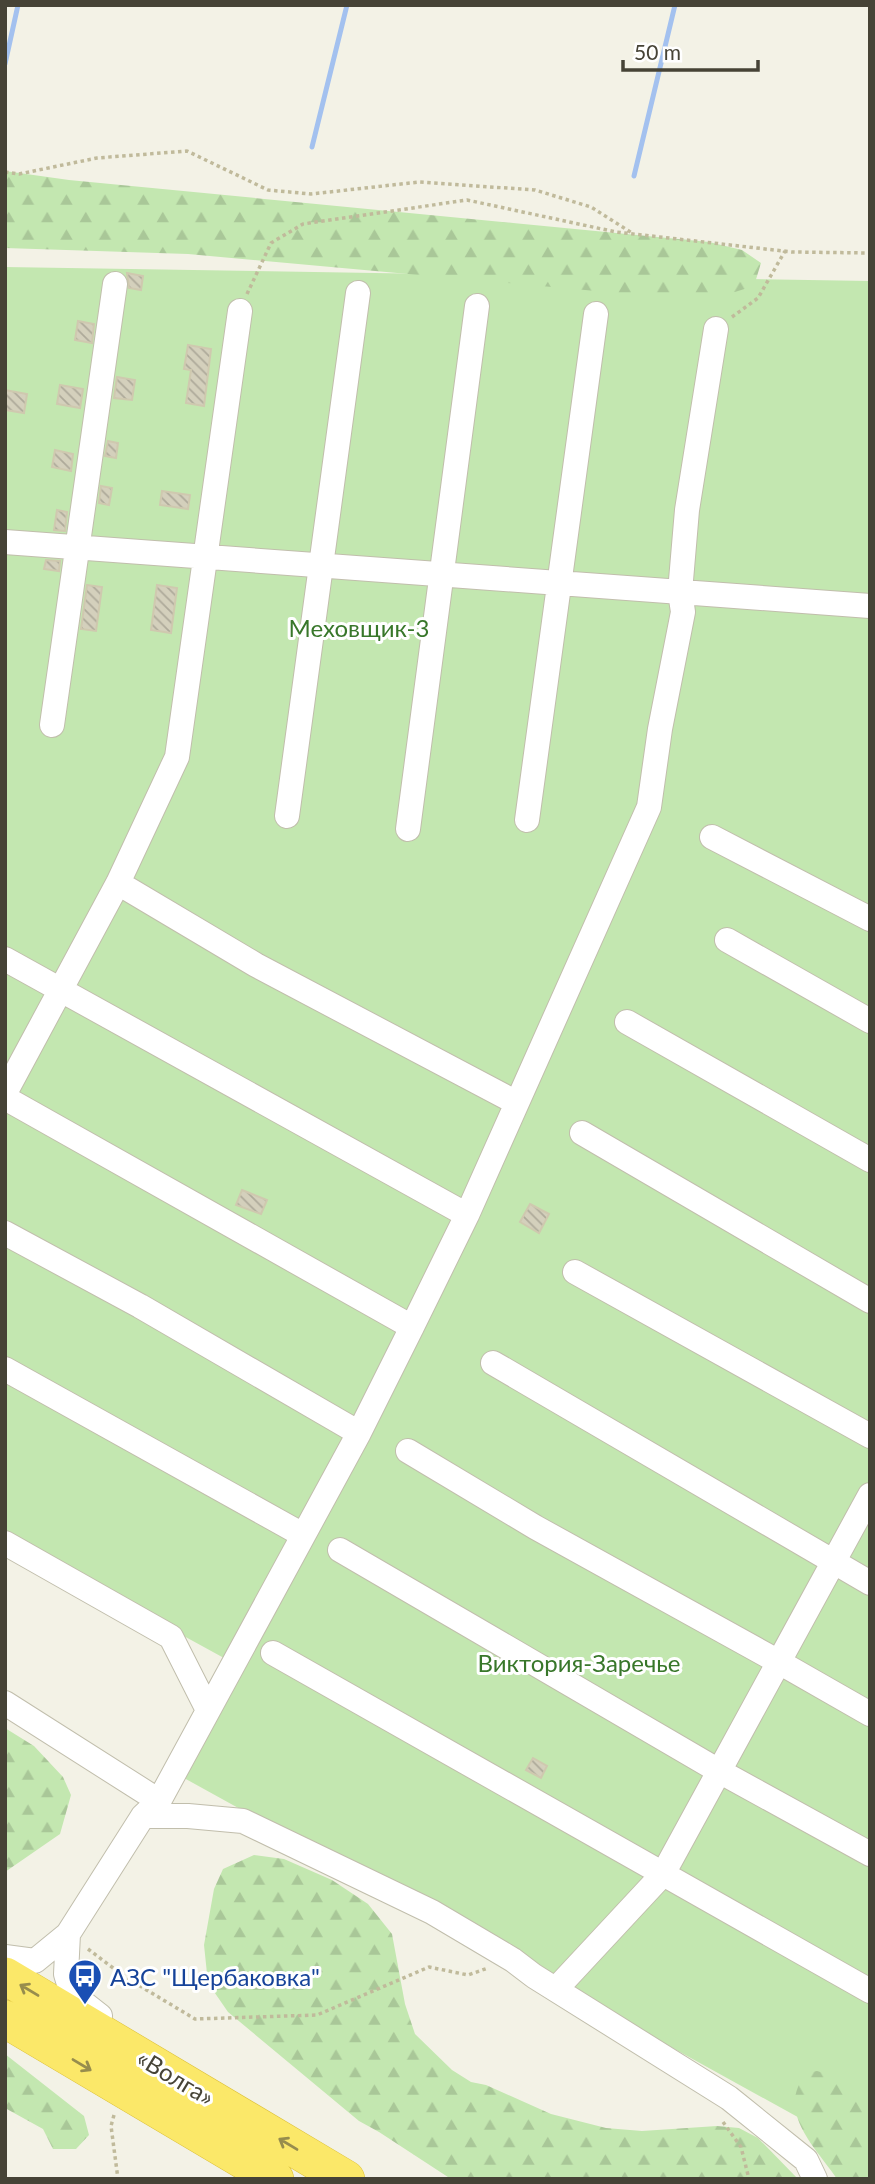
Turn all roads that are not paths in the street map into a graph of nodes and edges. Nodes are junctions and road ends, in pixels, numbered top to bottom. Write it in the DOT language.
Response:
graph roads {
  1 [pos="115,284"];
  2 [pos="358,293"];
  3 [pos="477,306"];
  4 [pos="240,311"];
  5 [pos="596,314"];
  6 [pos="716,329"];
  7 [pos="5,542"];
  8 [pos="77,548"];
  9 [pos="205,558"];
  10 [pos="320,567"];
  11 [pos="440,575"];
  12 [pos="558,583"];
  13 [pos="680,592"];
  14 [pos="870,606"];
  15 [pos="52,725"];
  16 [pos="287,816"];
  17 [pos="527,820"];
  18 [pos="408,829"];
  19 [pos="712,837"];
  20 [pos="118,883"];
  21 [pos="870,919"];
  22 [pos="727,940"];
  23 [pos="5,959"];
  24 [pos="59,991"];
  25 [pos="870,1021"];
  26 [pos="627,1022"];
  27 [pos="5,1093"];
  28 [pos="5,1098"];
  29 [pos="517,1103"];
  30 [pos="582,1133"];
  31 [pos="870,1160"];
  32 [pos="467,1215"];
  33 [pos="5,1233"];
  34 [pos="575,1272"];
  35 [pos="870,1301"];
  36 [pos="412,1327"];
  37 [pos="493,1363"];
  38 [pos="5,1369"];
  39 [pos="359,1433"];
  40 [pos="870,1436"];
  41 [pos="408,1451"];
  42 [pos="870,1495"];
  43 [pos="303,1535"];
  44 [pos="5,1543"];
  45 [pos="340,1550"];
  46 [pos="833,1563"];
  47 [pos="870,1583"];
  48 [pos="273,1653"];
  49 [pos="779,1661"];
  50 [pos="5,1703"];
  51 [pos="208,1710"];
  52 [pos="870,1714"];
  53 [pos="719,1771"];
  54 [pos="151,1809"];
  55 [pos="870,1854"];
  56 [pos="663,1874"];
  57 [pos="68,1934"];
  58 [pos="5,1956"];
  59 [pos="5,1976"];
  60 [pos="556,1989"];
  61 [pos="870,1991"];
  62 [pos="5,2019"];
  63 [pos="155,2065"];
  64 [pos="275,2179"];
  65 [pos="346,2179"];
  66 [pos="815,2179"];
  1 -- 8 [label="street"];
  2 -- 10 [label="street"];
  3 -- 11 [label="street"];
  4 -- 9 [label="street"];
  5 -- 12 [label="street"];
  6 -- 13 [label="street"];
  7 -- 8 [label="street"];
  8 -- 9 [label="street"];
  8 -- 15 [label="street"];
  9 -- 10 [label="street"];
  9 -- 20 [label="street"];
  10 -- 11 [label="street"];
  10 -- 16 [label="street"];
  11 -- 12 [label="street"];
  11 -- 18 [label="street"];
  12 -- 13 [label="street"];
  12 -- 17 [label="street"];
  13 -- 14 [label="street"];
  13 -- 29 [label="street"];
  19 -- 21 [label="street"];
  20 -- 24 [label="street"];
  20 -- 29 [label="street"];
  22 -- 25 [label="street"];
  23 -- 24 [label="street"];
  24 -- 27 [label="street"];
  24 -- 32 [label="street"];
  26 -- 31 [label="street"];
  28 -- 36 [label="street"];
  29 -- 32 [label="street"];
  30 -- 35 [label="street"];
  32 -- 36 [label="street"];
  33 -- 39 [label="street"];
  34 -- 40 [label="street"];
  36 -- 39 [label="street"];
  37 -- 46 [label="street"];
  38 -- 43 [label="street"];
  39 -- 43 [label="street"];
  41 -- 49 [label="street"];
  42 -- 46 [label="street"];
  43 -- 51 [label="street"];
  44 -- 51 [label="street"];
  45 -- 53 [label="street"];
  46 -- 47 [label="street"];
  46 -- 49 [label="street"];
  48 -- 56 [label="street"];
  49 -- 52 [label="street"];
  49 -- 53 [label="street"];
  50 -- 54 [label="street"];
  51 -- 54 [label="street"];
  53 -- 55 [label="street"];
  53 -- 56 [label="street"];
  54 -- 57 [label="street"];
  54 -- 60 [label="street"];
  56 -- 60 [label="street"];
  56 -- 61 [label="street"];
  57 -- 58 [label="street"];
  57 -- 63 [label="street"];
  63 -- 59 [label="highway, «Волга», one-way"];
  60 -- 66 [label="street"];
  62 -- 64 [label="highway, «Волга», one-way"];
  65 -- 63 [label="highway, «Волга», one-way"];
}
